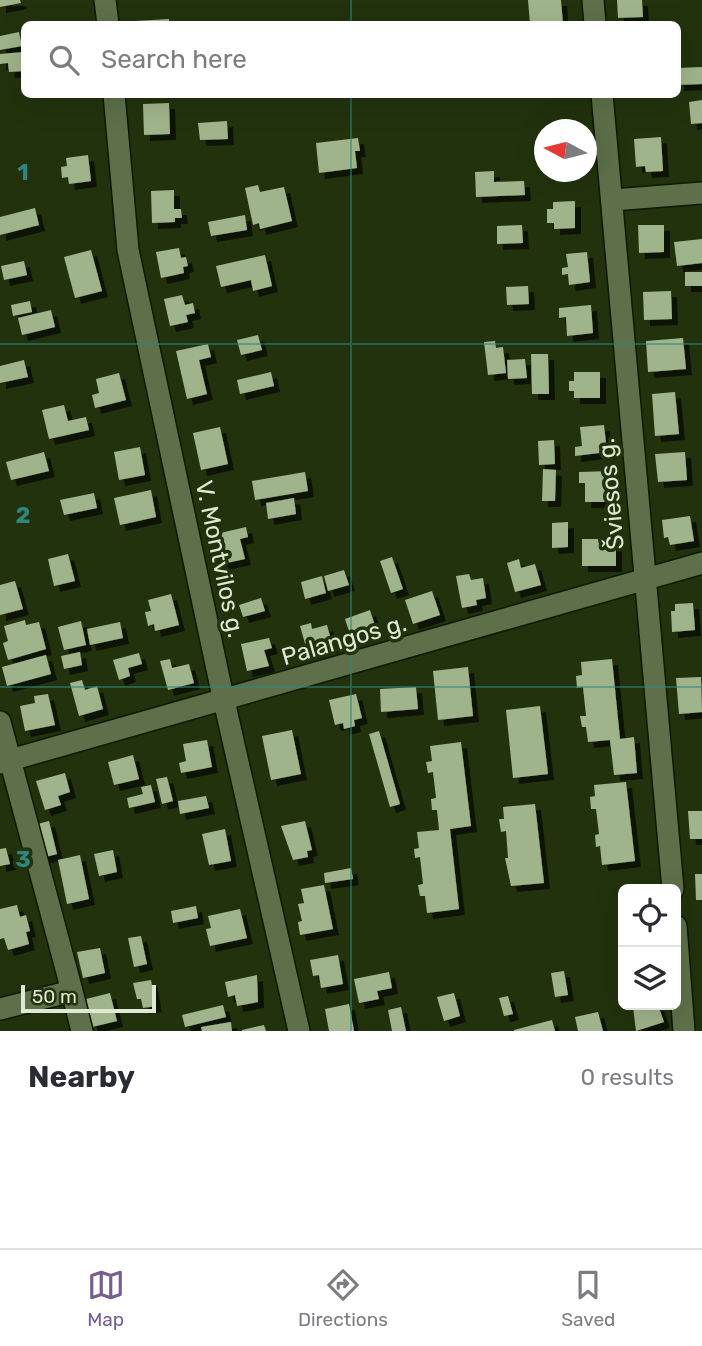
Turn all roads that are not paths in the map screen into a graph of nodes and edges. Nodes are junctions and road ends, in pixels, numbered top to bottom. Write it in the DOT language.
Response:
graph roads {
  1 [pos="105,0"];
  2 [pos="593,0"];
  3 [pos="107,21"];
  4 [pos="595,21"];
  5 [pos="114,98"];
  6 [pos="602,98"];
  7 [pos="702,193"];
  8 [pos="613,200"];
  9 [pos="702,563"];
  10 [pos="645,580"];
  11 [pos="225,701"];
  12 [pos="0,722"];
  13 [pos="5,762"];
  14 [pos="673,884"];
  15 [pos="678,947"];
  16 [pos="72,991"];
  17 [pos="0,1009"];
  18 [pos="82,1031"];
  19 [pos="299,1031"];
  20 [pos="684,1031"];
  1 -- 3 [label="street"];
  2 -- 4 [label="street"];
  5 -- 11 [label="street, V. Montvilos g."];
  6 -- 8 [label="street, Šviesos g."];
  7 -- 8 [label="street"];
  8 -- 10 [label="street, Šviesos g."];
  9 -- 10 [label="street, Palangos g."];
  10 -- 11 [label="street, Palangos g."];
  10 -- 14 [label="street, Šviesos g."];
  11 -- 13 [label="street, Palangos g."];
  11 -- 19 [label="street, V. Montvilos g."];
  12 -- 13 [label="street"];
  13 -- 16 [label="street"];
  15 -- 20 [label="street"];
  16 -- 17 [label="street"];
  16 -- 18 [label="street"];
}
